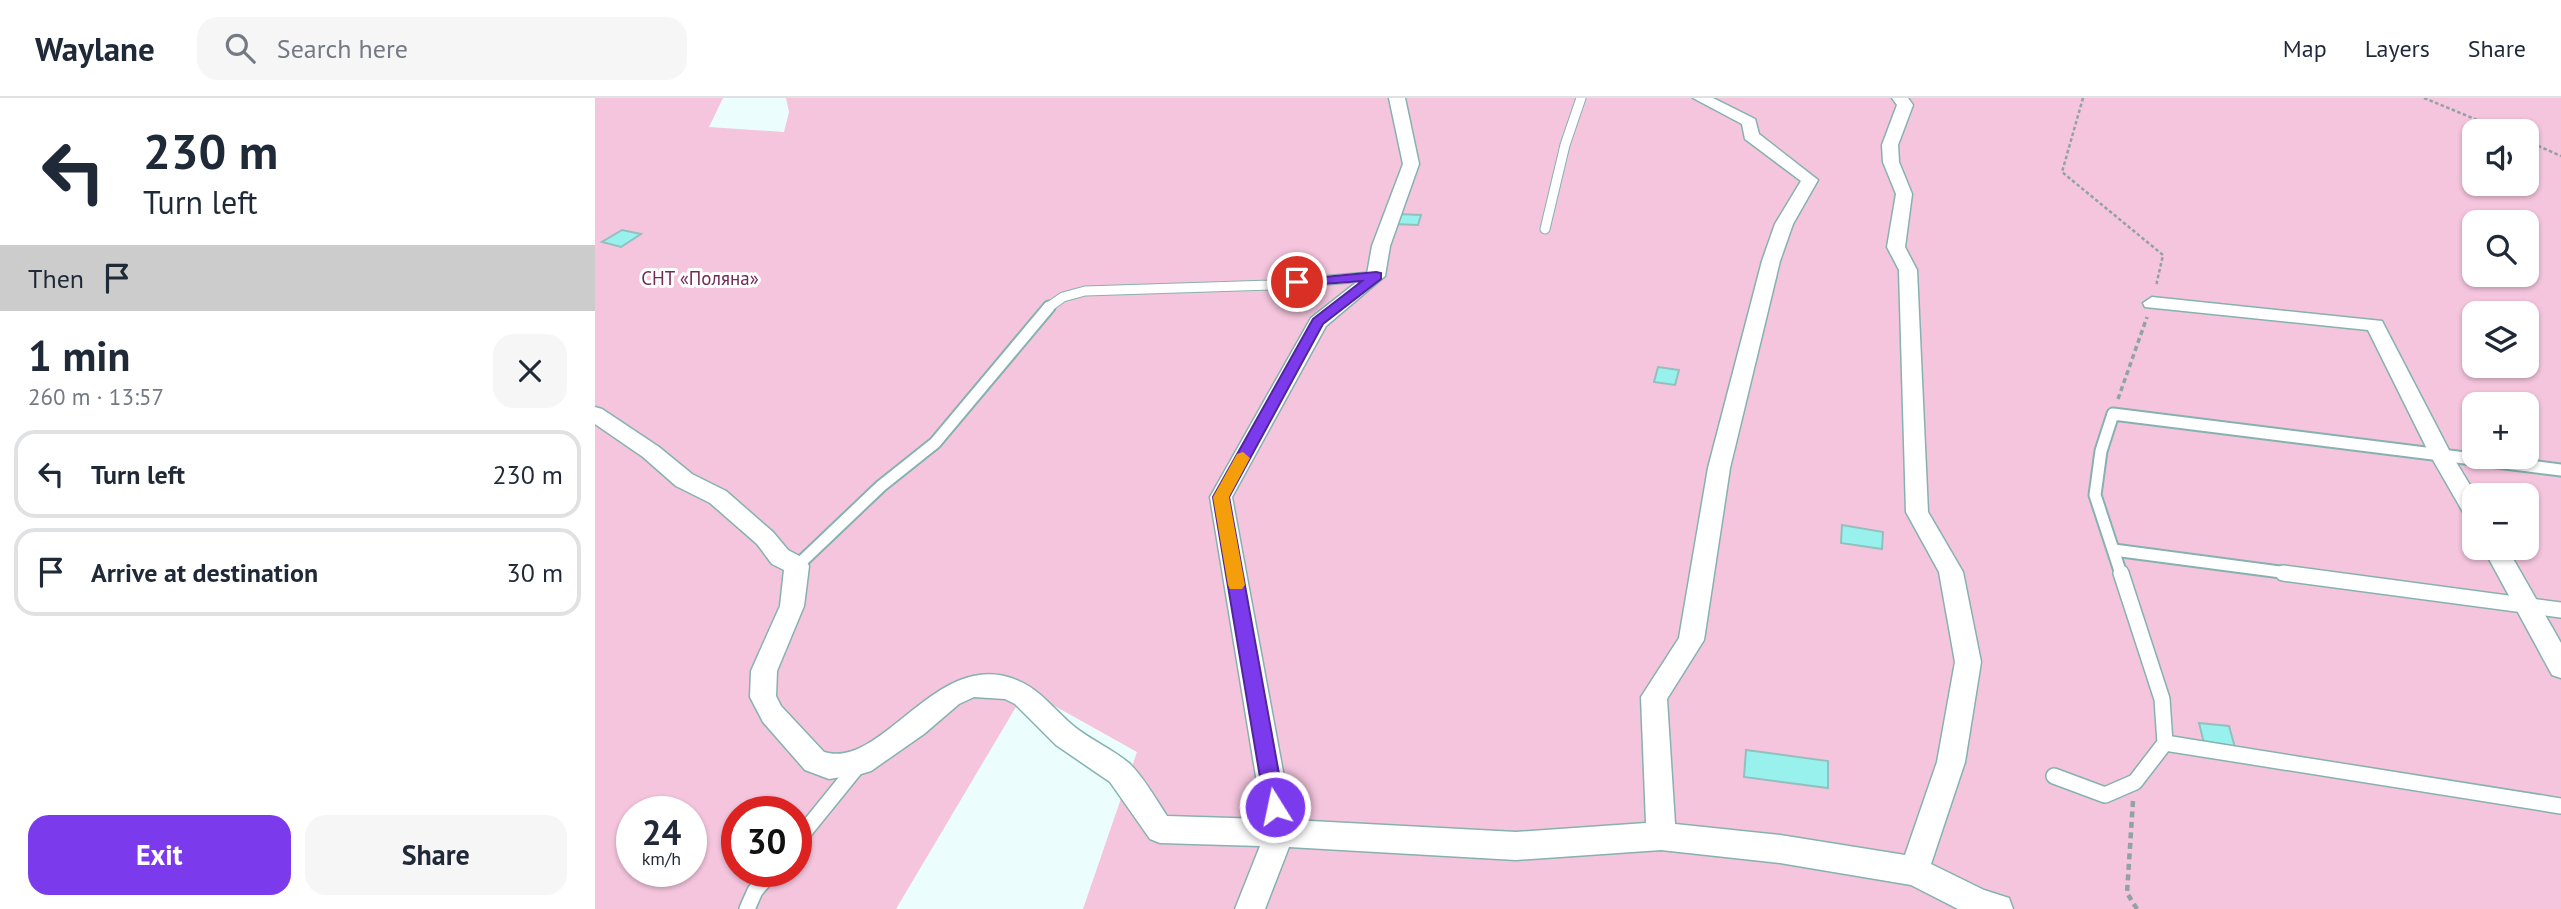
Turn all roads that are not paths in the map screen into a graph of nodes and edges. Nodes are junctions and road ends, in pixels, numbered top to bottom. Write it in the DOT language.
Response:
graph roads {
  1 [pos="1397,98"];
  2 [pos="1581,98"];
  3 [pos="1701,98"];
  4 [pos="1900,98"];
  5 [pos="1545,229"];
  6 [pos="1376,276"];
  7 [pos="2152,303"];
  8 [pos="595,414"];
  9 [pos="2439,453"];
  10 [pos="2561,470"];
  11 [pos="2462,491"];
  12 [pos="2114,550"];
  13 [pos="2502,560"];
  14 [pos="797,566"];
  15 [pos="2529,605"];
  16 [pos="2561,610"];
  17 [pos="2561,667"];
  18 [pos="2165,743"];
  19 [pos="861,762"];
  20 [pos="2054,776"];
  21 [pos="2561,806"];
  22 [pos="812,822"];
  23 [pos="1280,833"];
  24 [pos="1661,836"];
  25 [pos="1914,871"];
  26 [pos="758,887"];
  27 [pos="747,909"];
  28 [pos="1250,909"];
  29 [pos="1998,909"];
  1 -- 6 [label="street"];
  2 -- 5 [label="lane"];
  3 -- 24 [label="street"];
  4 -- 25 [label="street"];
  6 -- 14 [label="lane"];
  6 -- 23 [label="street"];
  7 -- 9 [label="street"];
  8 -- 14 [label="street"];
  9 -- 10 [label="lane"];
  9 -- 11 [label="street"];
  9 -- 12 [label="lane"];
  12 -- 15 [label="lane"];
  12 -- 18 [label="lane"];
  13 -- 15 [label="street"];
  14 -- 19 [label="street"];
  15 -- 16 [label="lane"];
  15 -- 17 [label="street"];
  18 -- 20 [label="lane"];
  18 -- 21 [label="lane"];
  19 -- 22 [label="lane"];
  19 -- 23 [label="street"];
  23 -- 24 [label="street"];
  23 -- 28 [label="street"];
  24 -- 25 [label="street"];
  25 -- 29 [label="street"];
  26 -- 27 [label="lane"];
}
